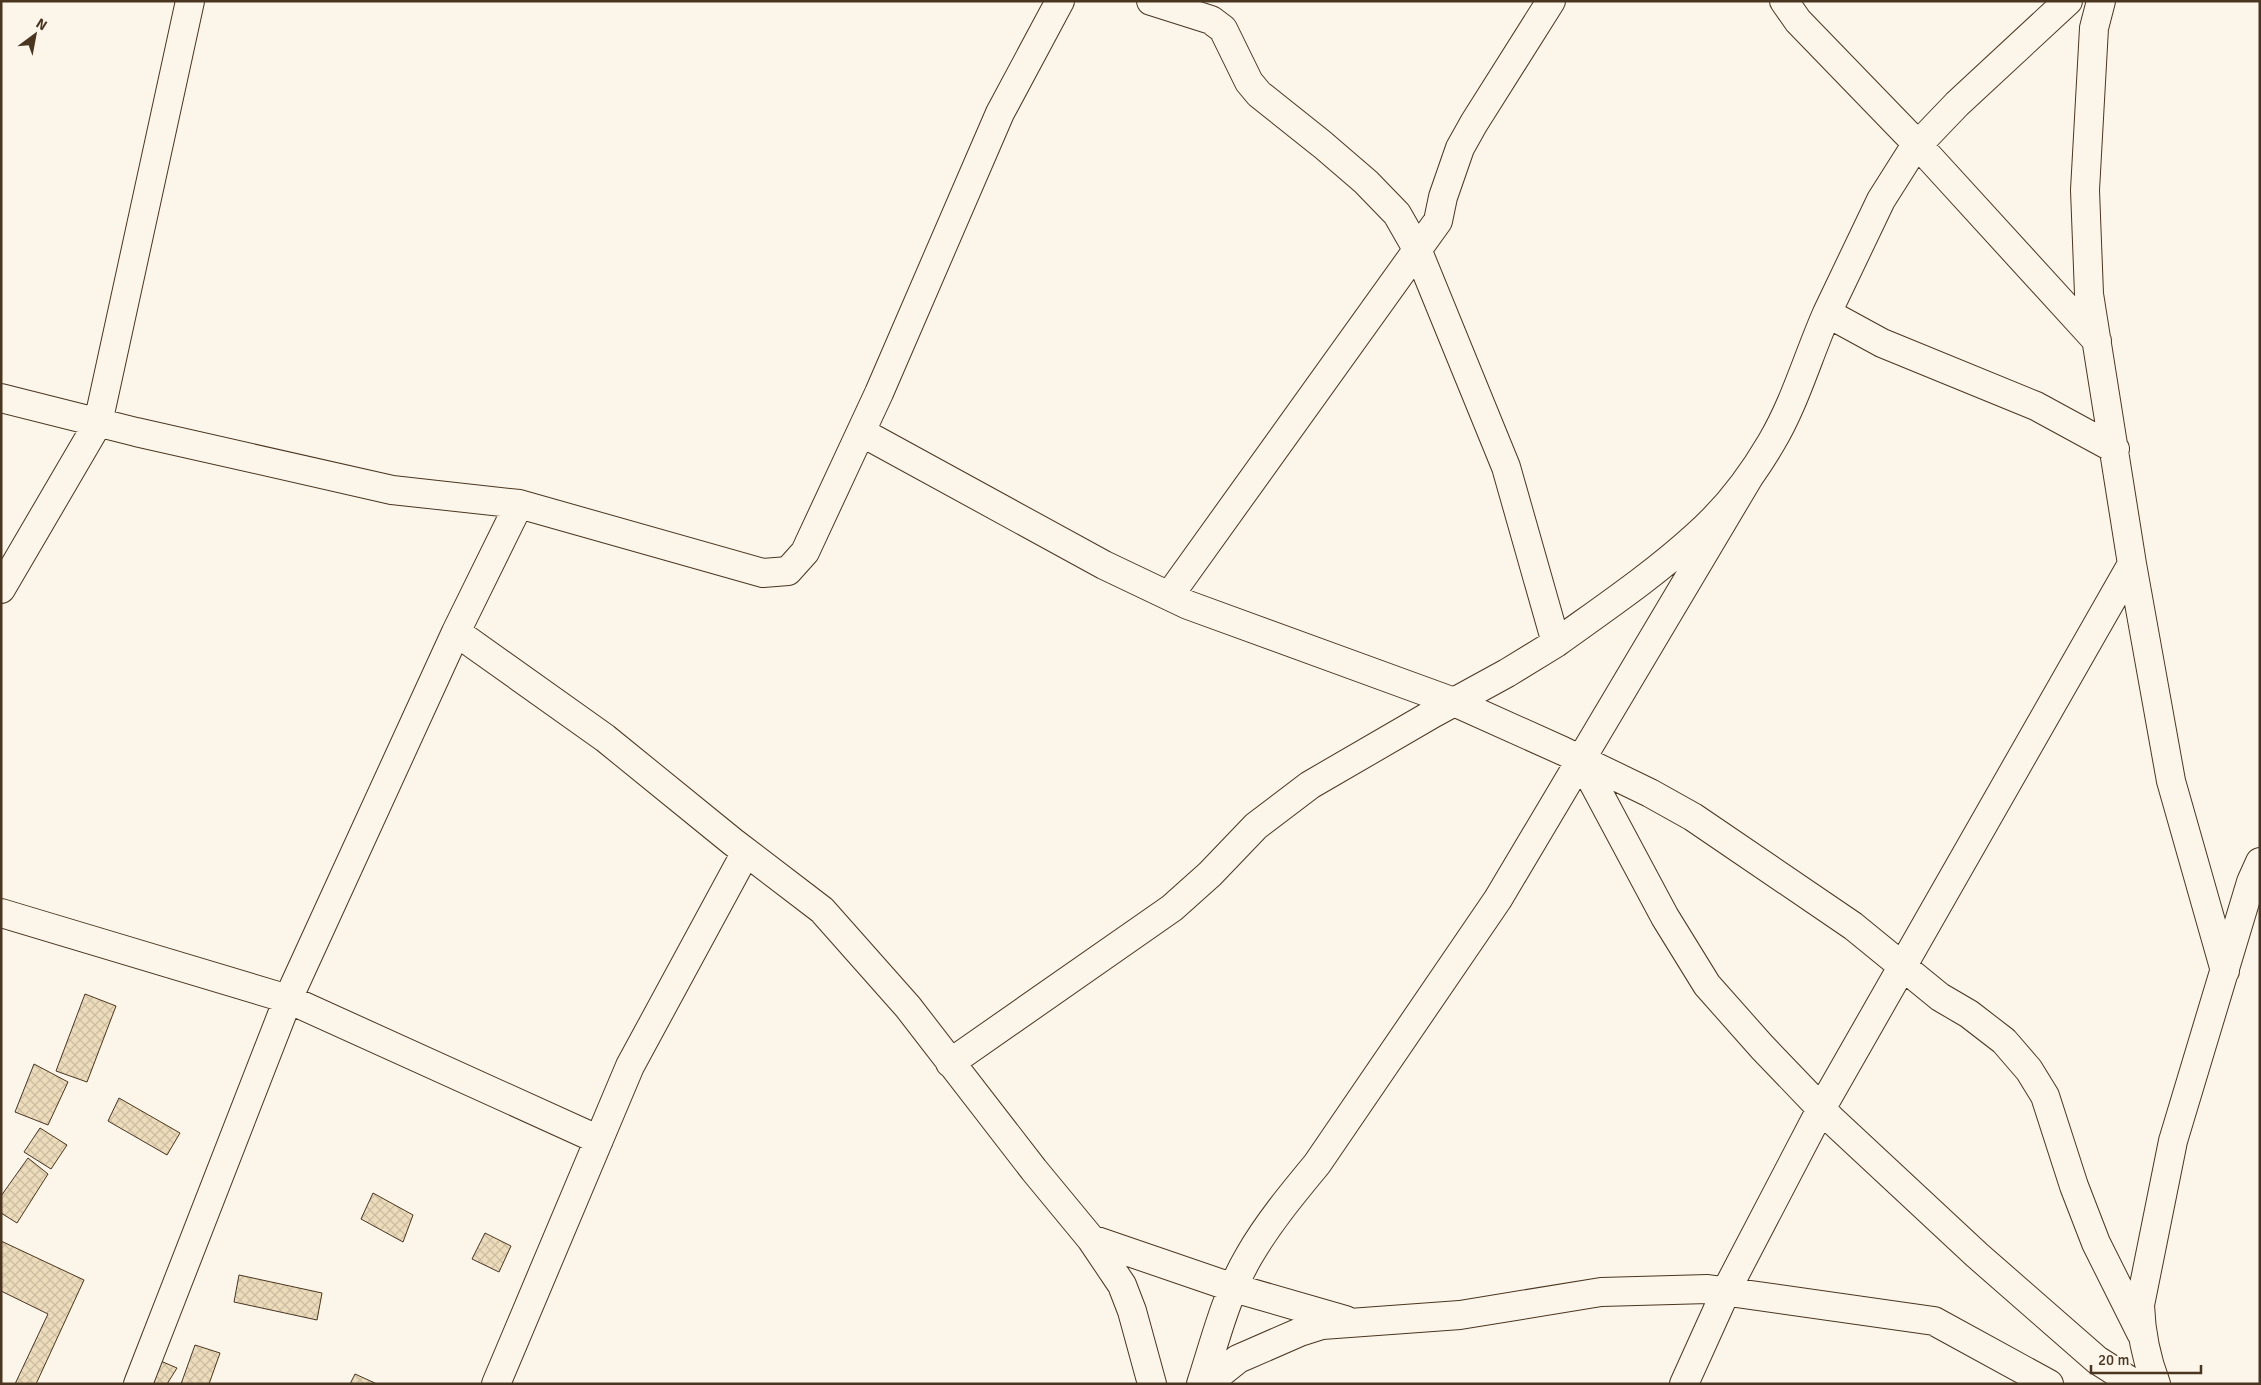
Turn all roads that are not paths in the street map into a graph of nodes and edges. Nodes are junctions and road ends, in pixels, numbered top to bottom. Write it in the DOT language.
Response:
graph roads {
  1 [pos="190,1"];
  2 [pos="1060,1"];
  3 [pos="1151,1"];
  4 [pos="1551,1"];
  5 [pos="1784,1"];
  6 [pos="2068,1"];
  7 [pos="2101,1"];
  8 [pos="1918,145"];
  9 [pos="1417,250"];
  10 [pos="1827,313"];
  11 [pos="2097,341"];
  12 [pos="1,398"];
  13 [pos="98,422"];
  14 [pos="860,432"];
  15 [pos="2115,448"];
  16 [pos="1749,477"];
  17 [pos="519,504"];
  18 [pos="2132,564"];
  19 [pos="1,589"];
  20 [pos="1169,596"];
  21 [pos="456,632"];
  22 [pos="1556,643"];
  23 [pos="1454,702"];
  24 [pos="1581,760"];
  25 [pos="746,852"];
  26 [pos="2260,862"];
  27 [pos="1,913"];
  28 [pos="1903,966"];
  29 [pos="2225,971"];
  30 [pos="288,1000"];
  31 [pos="950,1063"];
  32 [pos="1821,1109"];
  33 [pos="599,1140"];
  34 [pos="1091,1239"];
  35 [pos="1234,1288"];
  36 [pos="1726,1291"];
  37 [pos="1356,1323"];
  38 [pos="2141,1333"];
  39 [pos="138,1384"];
  40 [pos="496,1384"];
  41 [pos="1152,1384"];
  42 [pos="1201,1384"];
  43 [pos="1207,1384"];
  44 [pos="1684,1384"];
  45 [pos="2049,1384"];
  46 [pos="2135,1384"];
  47 [pos="2156,1384"];
  1 -- 13 [label="street"];
  2 -- 14 [label="street"];
  3 -- 9 [label="street"];
  4 -- 9 [label="street"];
  5 -- 8 [label="street"];
  6 -- 8 [label="street"];
  7 -- 11 [label="street"];
  8 -- 10 [label="street"];
  8 -- 11 [label="street"];
  9 -- 20 [label="street"];
  9 -- 22 [label="street"];
  10 -- 15 [label="street"];
  10 -- 16 [label="street"];
  11 -- 15 [label="street"];
  12 -- 13 [label="street"];
  13 -- 17 [label="street"];
  13 -- 19 [label="street"];
  14 -- 17 [label="street"];
  14 -- 20 [label="street"];
  15 -- 18 [label="street"];
  16 -- 22 [label="street"];
  16 -- 24 [label="street"];
  17 -- 21 [label="street"];
  18 -- 28 [label="street"];
  18 -- 29 [label="street"];
  20 -- 23 [label="street"];
  21 -- 25 [label="street"];
  21 -- 30 [label="street"];
  22 -- 23 [label="street"];
  23 -- 24 [label="street"];
  23 -- 31 [label="street"];
  24 -- 28 [label="street"];
  24 -- 32 [label="street"];
  24 -- 35 [label="street"];
  25 -- 31 [label="street"];
  25 -- 33 [label="street"];
  26 -- 29 [label="street"];
  27 -- 30 [label="street"];
  28 -- 32 [label="street"];
  28 -- 38 [label="street"];
  29 -- 38 [label="street"];
  30 -- 33 [label="street"];
  30 -- 39 [label="street"];
  31 -- 34 [label="street"];
  32 -- 36 [label="street"];
  32 -- 46 [label="street"];
  33 -- 40 [label="street"];
  34 -- 35 [label="street"];
  34 -- 41 [label="street"];
  35 -- 37 [label="street"];
  35 -- 42 [label="street"];
  36 -- 37 [label="street"];
  36 -- 44 [label="street"];
  36 -- 45 [label="street"];
  37 -- 43 [label="street"];
  38 -- 47 [label="street"];
}
